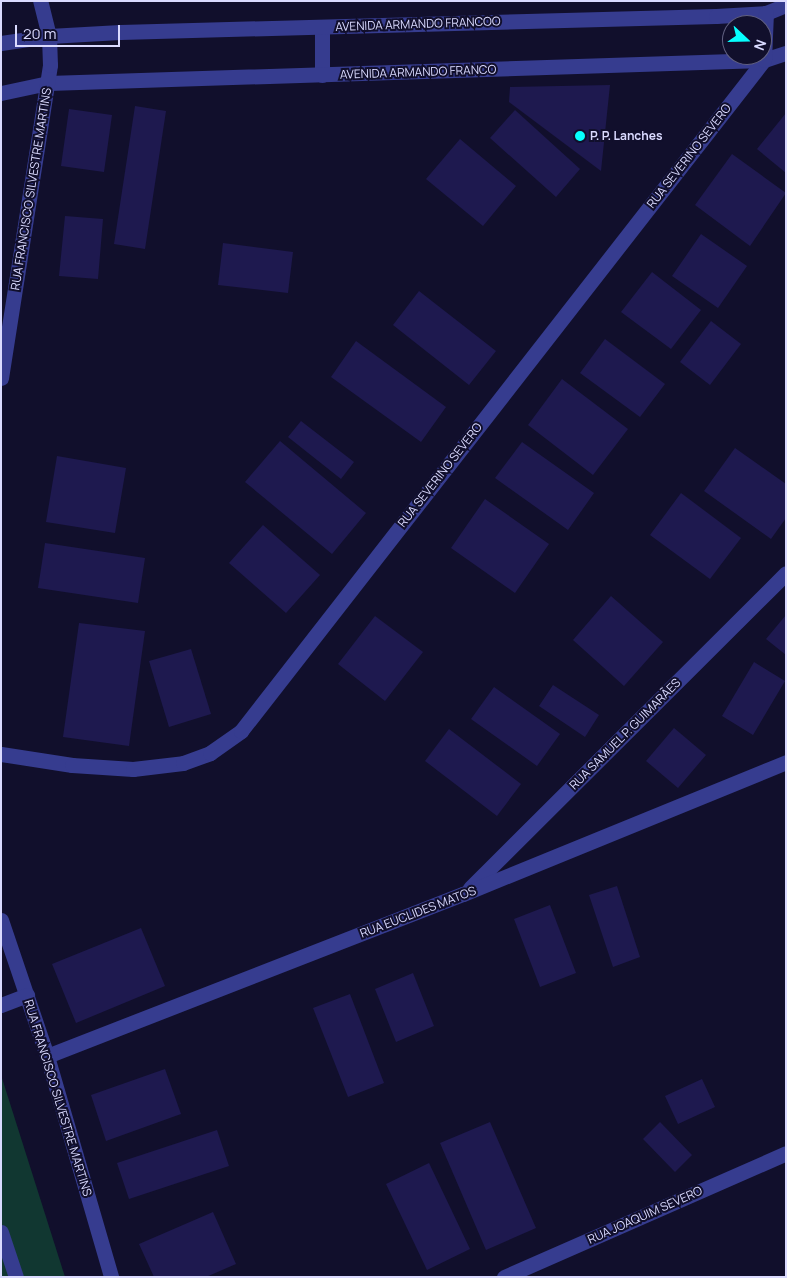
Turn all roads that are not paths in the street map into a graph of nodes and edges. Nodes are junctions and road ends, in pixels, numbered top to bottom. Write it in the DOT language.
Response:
graph roads {
  1 [pos="40,1"];
  2 [pos="786,4"];
  3 [pos="766,13"];
  4 [pos="322,27"];
  5 [pos="48,36"];
  6 [pos="1,43"];
  7 [pos="786,53"];
  8 [pos="772,57"];
  9 [pos="722,61"];
  10 [pos="760,65"];
  11 [pos="322,75"];
  12 [pos="48,83"];
  13 [pos="1,93"];
  14 [pos="1,378"];
  15 [pos="786,573"];
  16 [pos="1,754"];
  17 [pos="786,762"];
  18 [pos="464,894"];
  19 [pos="1,920"];
  20 [pos="27,995"];
  21 [pos="1,1005"];
  22 [pos="47,1056"];
  23 [pos="786,1152"];
  24 [pos="1,1232"];
  25 [pos="16,1277"];
  26 [pos="111,1277"];
  27 [pos="504,1277"];
  1 -- 5 [label="street, RUA FRANCISCO SILVESTRE MARTINS"];
  2 -- 3 [label="street, AVENIDA ARMANDO FRANCOO"];
  3 -- 4 [label="street, AVENIDA ARMANDO FRANCOO"];
  4 -- 5 [label="street, AVENIDA ARMANDO FRANCOO"];
  4 -- 11 [label="street"];
  5 -- 6 [label="street, AVENIDA ARMANDO FRANCOO"];
  5 -- 12 [label="street, RUA FRANCISCO SILVESTRE MARTINS"];
  7 -- 8 [label="street, AVENIDA ARMANDO FRANCO"];
  9 -- 11 [label="street, AVENIDA ARMANDO FRANCO"];
  10 -- 16 [label="street, RUA SEVERINO SEVERO"];
  11 -- 12 [label="street, AVENIDA ARMANDO FRANCO"];
  12 -- 13 [label="street, AVENIDA ARMANDO FRANCO"];
  12 -- 14 [label="street, RUA FRANCISCO SILVESTRE MARTINS"];
  15 -- 18 [label="street, RUA SAMUEL P. GUIMARÃES"];
  17 -- 18 [label="street, RUA EUCLIDES MATOS"];
  18 -- 22 [label="street, RUA EUCLIDES MATOS"];
  19 -- 20 [label="street, RUA FRANCISCO SILVESTRE MARTINS"];
  20 -- 21 [label="street"];
  20 -- 22 [label="street, RUA FRANCISCO SILVESTRE MARTINS"];
  22 -- 26 [label="street, RUA FRANCISCO SILVESTRE MARTINS"];
  23 -- 27 [label="street, RUA JOAQUIM SEVERO"];
  24 -- 25 [label="street"];
}
